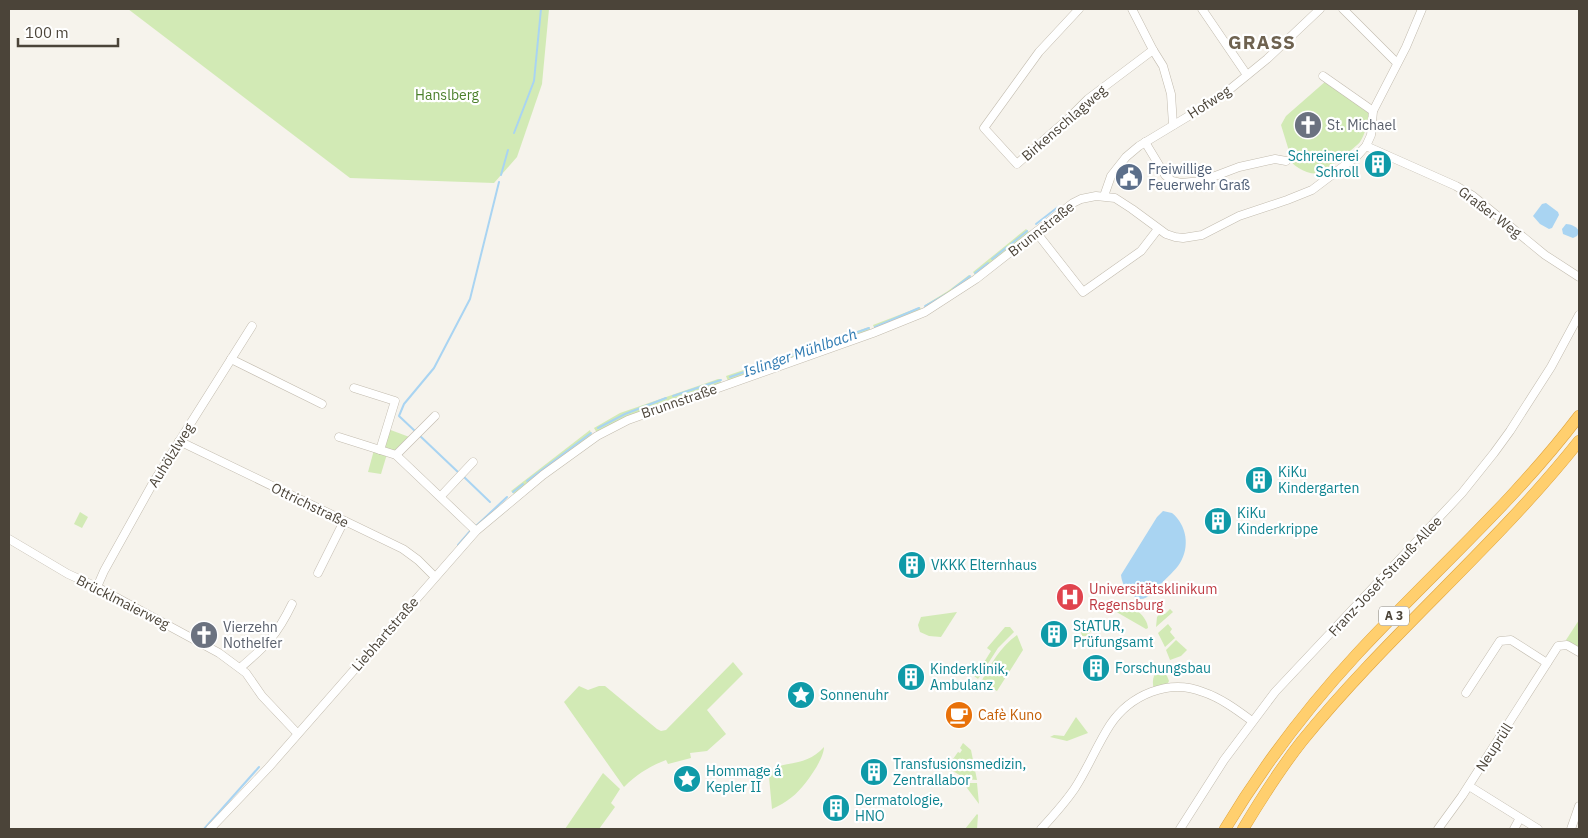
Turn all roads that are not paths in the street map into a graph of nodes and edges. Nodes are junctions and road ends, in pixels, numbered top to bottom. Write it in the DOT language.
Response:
graph roads {
  1 [pos="1080,9"];
  2 [pos="1132,9"];
  3 [pos="1202,9"];
  4 [pos="1320,9"];
  5 [pos="1342,9"];
  6 [pos="1422,9"];
  7 [pos="1153,50"];
  8 [pos="1397,63"];
  9 [pos="1248,76"];
  10 [pos="1323,76"];
  11 [pos="1373,111"];
  12 [pos="1173,125"];
  13 [pos="1145,142"];
  14 [pos="1366,146"];
  15 [pos="1286,161"];
  16 [pos="1104,196"];
  17 [pos="1158,229"];
  18 [pos="1036,232"];
  19 [pos="1579,277"];
  20 [pos="1579,315"];
  21 [pos="252,326"];
  22 [pos="231,359"];
  23 [pos="354,388"];
  24 [pos="322,404"];
  25 [pos="435,416"];
  26 [pos="1579,416"];
  27 [pos="339,437"];
  28 [pos="179,441"];
  29 [pos="1579,441"];
  30 [pos="380,450"];
  31 [pos="574,453"];
  32 [pos="396,455"];
  33 [pos="473,462"];
  34 [pos="441,496"];
  35 [pos="344,521"];
  36 [pos="474,529"];
  37 [pos="9,539"];
  38 [pos="318,573"];
  39 [pos="435,577"];
  40 [pos="97,587"];
  41 [pos="292,604"];
  42 [pos="1579,652"];
  43 [pos="1547,663"];
  44 [pos="240,668"];
  45 [pos="1466,693"];
  46 [pos="1252,721"];
  47 [pos="297,734"];
  48 [pos="1469,786"];
  49 [pos="1579,806"];
  50 [pos="1520,818"];
  51 [pos="210,829"];
  52 [pos="1041,829"];
  53 [pos="1180,829"];
  54 [pos="1225,829"];
  55 [pos="1243,829"];
  56 [pos="1438,829"];
  57 [pos="1514,829"];
  58 [pos="1538,829"];
  59 [pos="1571,829"];
  1 -- 7 [label="street, Birkenschlagweg"];
  2 -- 7 [label="street"];
  3 -- 9 [label="street"];
  4 -- 9 [label="street, Hofweg"];
  5 -- 8 [label="street"];
  6 -- 8 [label="street"];
  7 -- 12 [label="street"];
  8 -- 11 [label="street"];
  9 -- 12 [label="street, Hofweg"];
  10 -- 11 [label="street"];
  11 -- 14 [label="street"];
  12 -- 13 [label="street, Hofweg"];
  13 -- 15 [label="street"];
  13 -- 16 [label="street, Hofweg"];
  14 -- 17 [label="street"];
  14 -- 19 [label="street, Graßer Weg"];
  16 -- 17 [label="street"];
  16 -- 18 [label="street, Brunnstraße"];
  17 -- 18 [label="street"];
  18 -- 31 [label="street, Brunnstraße"];
  20 -- 46 [label="street, Franz-Josef-Strauß-Allee"];
  21 -- 22 [label="street, Auhölzlweg"];
  22 -- 24 [label="street"];
  22 -- 28 [label="street, Auhölzlweg"];
  23 -- 30 [label="street"];
  25 -- 32 [label="street"];
  26 -- 54 [label="highway, A 3"];
  27 -- 30 [label="street"];
  28 -- 35 [label="street, Ottrichstraße"];
  28 -- 40 [label="street, Auhölzlweg"];
  29 -- 55 [label="highway, A 3"];
  30 -- 32 [label="street"];
  31 -- 36 [label="street, Liebhartstraße"];
  32 -- 34 [label="street"];
  33 -- 34 [label="street"];
  34 -- 36 [label="street"];
  35 -- 38 [label="street"];
  35 -- 39 [label="street, Ottrichstraße"];
  36 -- 39 [label="street, Liebhartstraße"];
  37 -- 40 [label="street, Brücklmaierweg"];
  39 -- 47 [label="street, Liebhartstraße"];
  40 -- 44 [label="street, Brücklmaierweg"];
  41 -- 44 [label="street"];
  42 -- 43 [label="street, Neuprüll"];
  43 -- 45 [label="street"];
  43 -- 48 [label="street, Neuprüll"];
  44 -- 47 [label="street, Brücklmaierweg"];
  46 -- 52 [label="street"];
  46 -- 53 [label="street, Franz-Josef-Strauß-Allee"];
  47 -- 51 [label="street, Liebhartstraße"];
  48 -- 50 [label="street"];
  48 -- 56 [label="street, Neuprüll"];
  49 -- 59 [label="street"];
  50 -- 57 [label="street"];
  50 -- 58 [label="street"];
}
